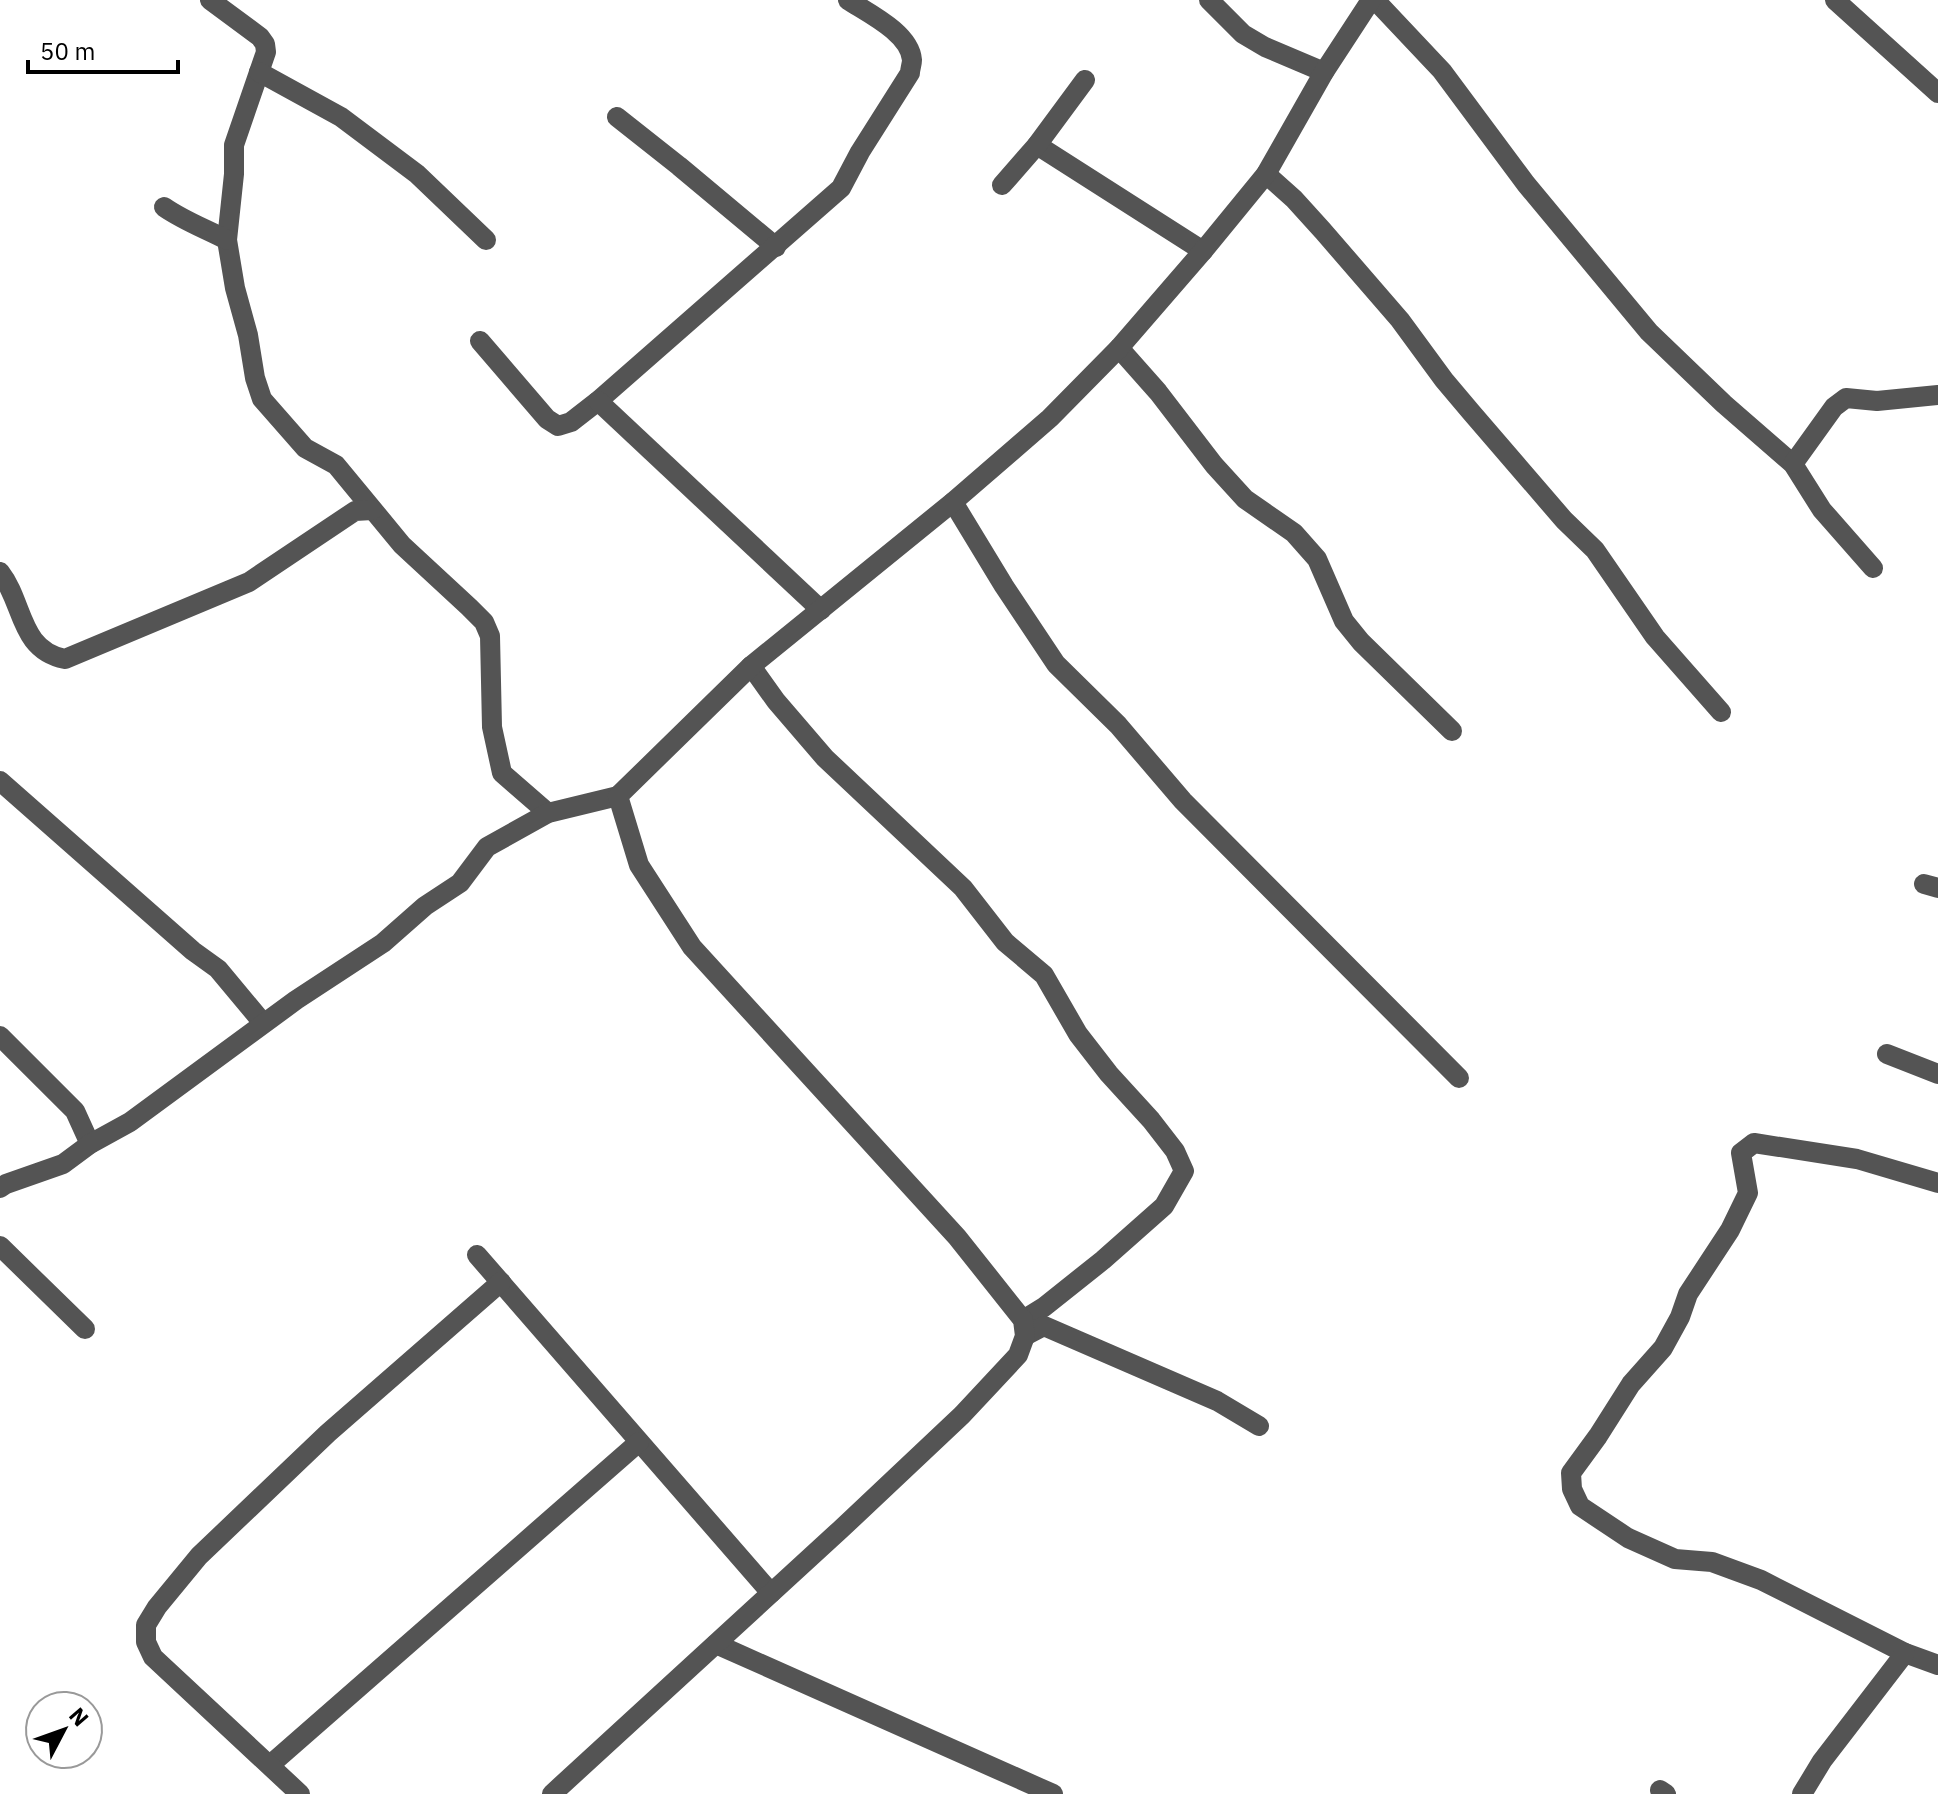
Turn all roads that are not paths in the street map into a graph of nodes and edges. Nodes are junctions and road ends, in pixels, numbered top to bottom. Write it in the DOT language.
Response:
graph roads {
  1 [pos="210,0"];
  2 [pos="848,0"];
  3 [pos="1209,0"];
  4 [pos="1373,0"];
  5 [pos="1835,0"];
  6 [pos="259,72"];
  7 [pos="1324,72"];
  8 [pos="1085,80"];
  9 [pos="1938,93"];
  10 [pos="617,117"];
  11 [pos="1037,145"];
  12 [pos="1266,174"];
  13 [pos="1002,185"];
  14 [pos="164,207"];
  15 [pos="227,240"];
  16 [pos="486,240"];
  17 [pos="776,247"];
  18 [pos="1203,251"];
  19 [pos="480,341"];
  20 [pos="1119,348"];
  21 [pos="598,401"];
  22 [pos="1933,401"];
  23 [pos="1793,464"];
  24 [pos="953,502"];
  25 [pos="372,510"];
  26 [pos="1873,568"];
  27 [pos="0,572"];
  28 [pos="821,610"];
  29 [pos="751,666"];
  30 [pos="1721,712"];
  31 [pos="1452,731"];
  32 [pos="0,781"];
  33 [pos="618,796"];
  34 [pos="548,813"];
  35 [pos="263,1023"];
  36 [pos="0,1036"];
  37 [pos="1887,1054"];
  38 [pos="1938,1074"];
  39 [pos="1459,1078"];
  40 [pos="90,1144"];
  41 [pos="1938,1183"];
  42 [pos="2,1184"];
  43 [pos="0,1246"];
  44 [pos="477,1255"];
  45 [pos="501,1282"];
  46 [pos="1024,1328"];
  47 [pos="85,1329"];
  48 [pos="1259,1426"];
  49 [pos="639,1442"];
  50 [pos="771,1593"];
  51 [pos="716,1644"];
  52 [pos="1905,1653"];
  53 [pos="1938,1665"];
  54 [pos="270,1765"];
  55 [pos="300,1794"];
  56 [pos="552,1794"];
  57 [pos="1053,1794"];
  58 [pos="1802,1794"];
  1 -- 6 [label="street"];
  2 -- 17 [label="street"];
  3 -- 7 [label="street"];
  4 -- 7 [label="street"];
  4 -- 23 [label="street"];
  5 -- 9 [label="street"];
  6 -- 15 [label="street"];
  6 -- 16 [label="street"];
  7 -- 12 [label="street"];
  8 -- 11 [label="street"];
  10 -- 17 [label="street"];
  11 -- 13 [label="street"];
  11 -- 18 [label="street"];
  12 -- 18 [label="street"];
  12 -- 30 [label="street"];
  14 -- 15 [label="street"];
  15 -- 25 [label="street"];
  17 -- 21 [label="street"];
  18 -- 20 [label="street"];
  19 -- 21 [label="street"];
  20 -- 24 [label="street"];
  20 -- 31 [label="street"];
  21 -- 28 [label="street"];
  22 -- 23 [label="street"];
  23 -- 26 [label="street"];
  24 -- 28 [label="street"];
  24 -- 39 [label="street"];
  25 -- 27 [label="street"];
  25 -- 34 [label="street"];
  28 -- 29 [label="street"];
  29 -- 33 [label="street"];
  29 -- 46 [label="street"];
  32 -- 35 [label="street"];
  33 -- 34 [label="street"];
  33 -- 46 [label="street"];
  34 -- 35 [label="street"];
  35 -- 40 [label="street"];
  36 -- 40 [label="street"];
  37 -- 38 [label="street"];
  40 -- 42 [label="street"];
  41 -- 52 [label="street"];
  43 -- 47 [label="street"];
  44 -- 45 [label="street"];
  45 -- 49 [label="street"];
  45 -- 54 [label="street"];
  46 -- 48 [label="street"];
  46 -- 50 [label="street"];
  49 -- 50 [label="street"];
  49 -- 54 [label="street"];
  50 -- 51 [label="street"];
  51 -- 56 [label="street"];
  51 -- 57 [label="street"];
  52 -- 53 [label="street"];
  52 -- 58 [label="street"];
  54 -- 55 [label="street"];
}
